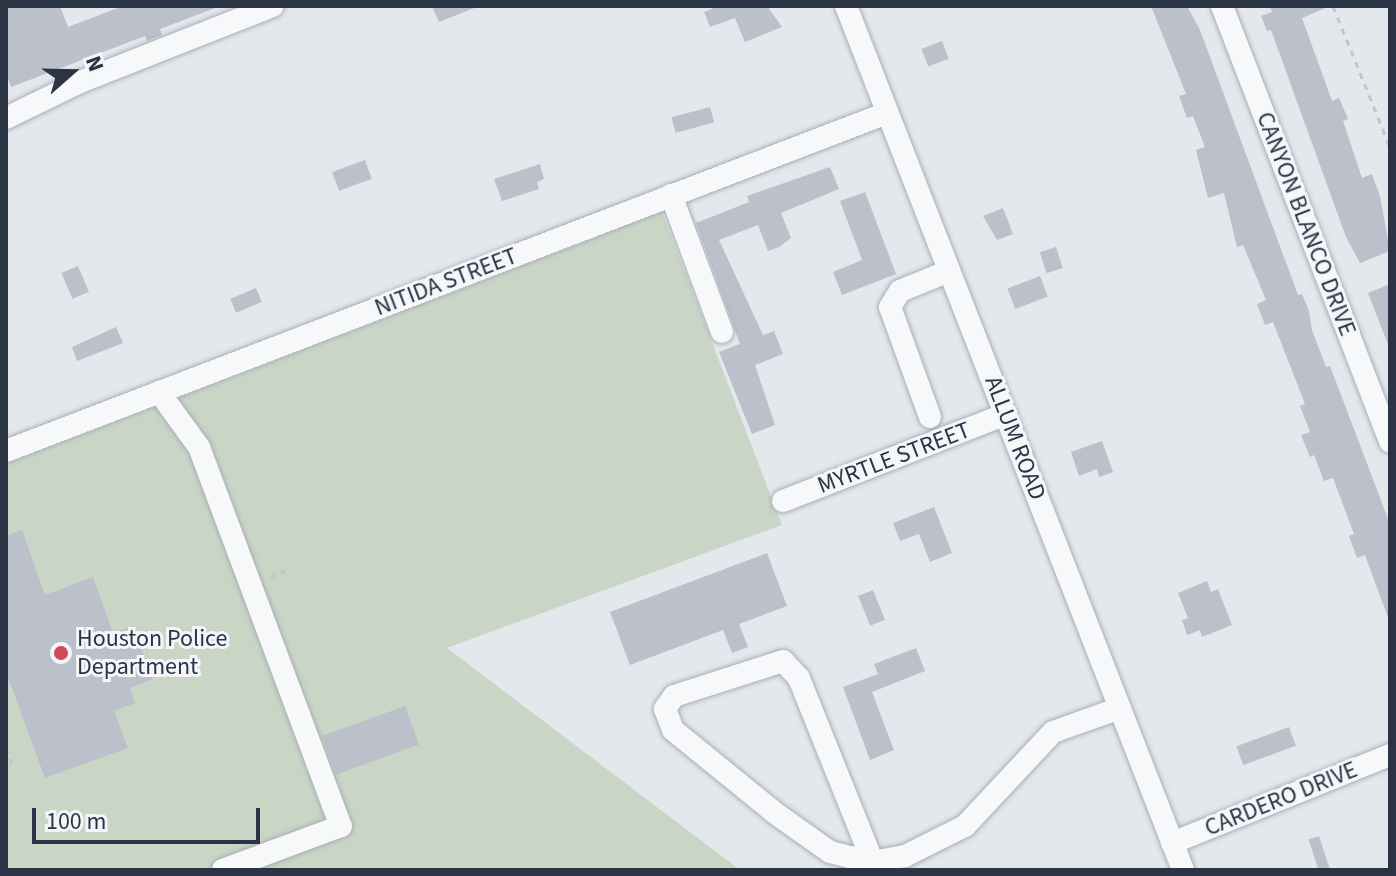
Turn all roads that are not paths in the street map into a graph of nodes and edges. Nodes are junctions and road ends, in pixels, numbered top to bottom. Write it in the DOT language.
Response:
graph roads {
  1 [pos="273,6"];
  2 [pos="846,6"];
  3 [pos="1222,6"];
  4 [pos="887,113"];
  5 [pos="6,118"];
  6 [pos="671,195"];
  7 [pos="949,271"];
  8 [pos="722,332"];
  9 [pos="159,392"];
  10 [pos="1006,414"];
  11 [pos="930,417"];
  12 [pos="1390,442"];
  13 [pos="6,451"];
  14 [pos="783,501"];
  15 [pos="1120,708"];
  16 [pos="1390,755"];
  17 [pos="1172,843"];
  18 [pos="872,860"];
  19 [pos="223,870"];
  20 [pos="1183,870"];
  1 -- 5 [label="street"];
  2 -- 4 [label="street, ALLUM ROAD"];
  3 -- 12 [label="street, CANYON BLANCO DRIVE"];
  4 -- 6 [label="street, NITIDA STREET"];
  4 -- 7 [label="street, ALLUM ROAD"];
  6 -- 8 [label="street"];
  6 -- 9 [label="street, NITIDA STREET"];
  7 -- 10 [label="street, ALLUM ROAD"];
  7 -- 11 [label="street"];
  9 -- 13 [label="street, NITIDA STREET"];
  9 -- 19 [label="street"];
  10 -- 14 [label="street, MYRTLE STREET"];
  10 -- 15 [label="street, ALLUM ROAD"];
  15 -- 17 [label="street, ALLUM ROAD"];
  15 -- 18 [label="street"];
  16 -- 17 [label="street, CARDERO DRIVE"];
  17 -- 20 [label="street, ALLUM ROAD"];
  18 -- 18 [label="street"];
}
